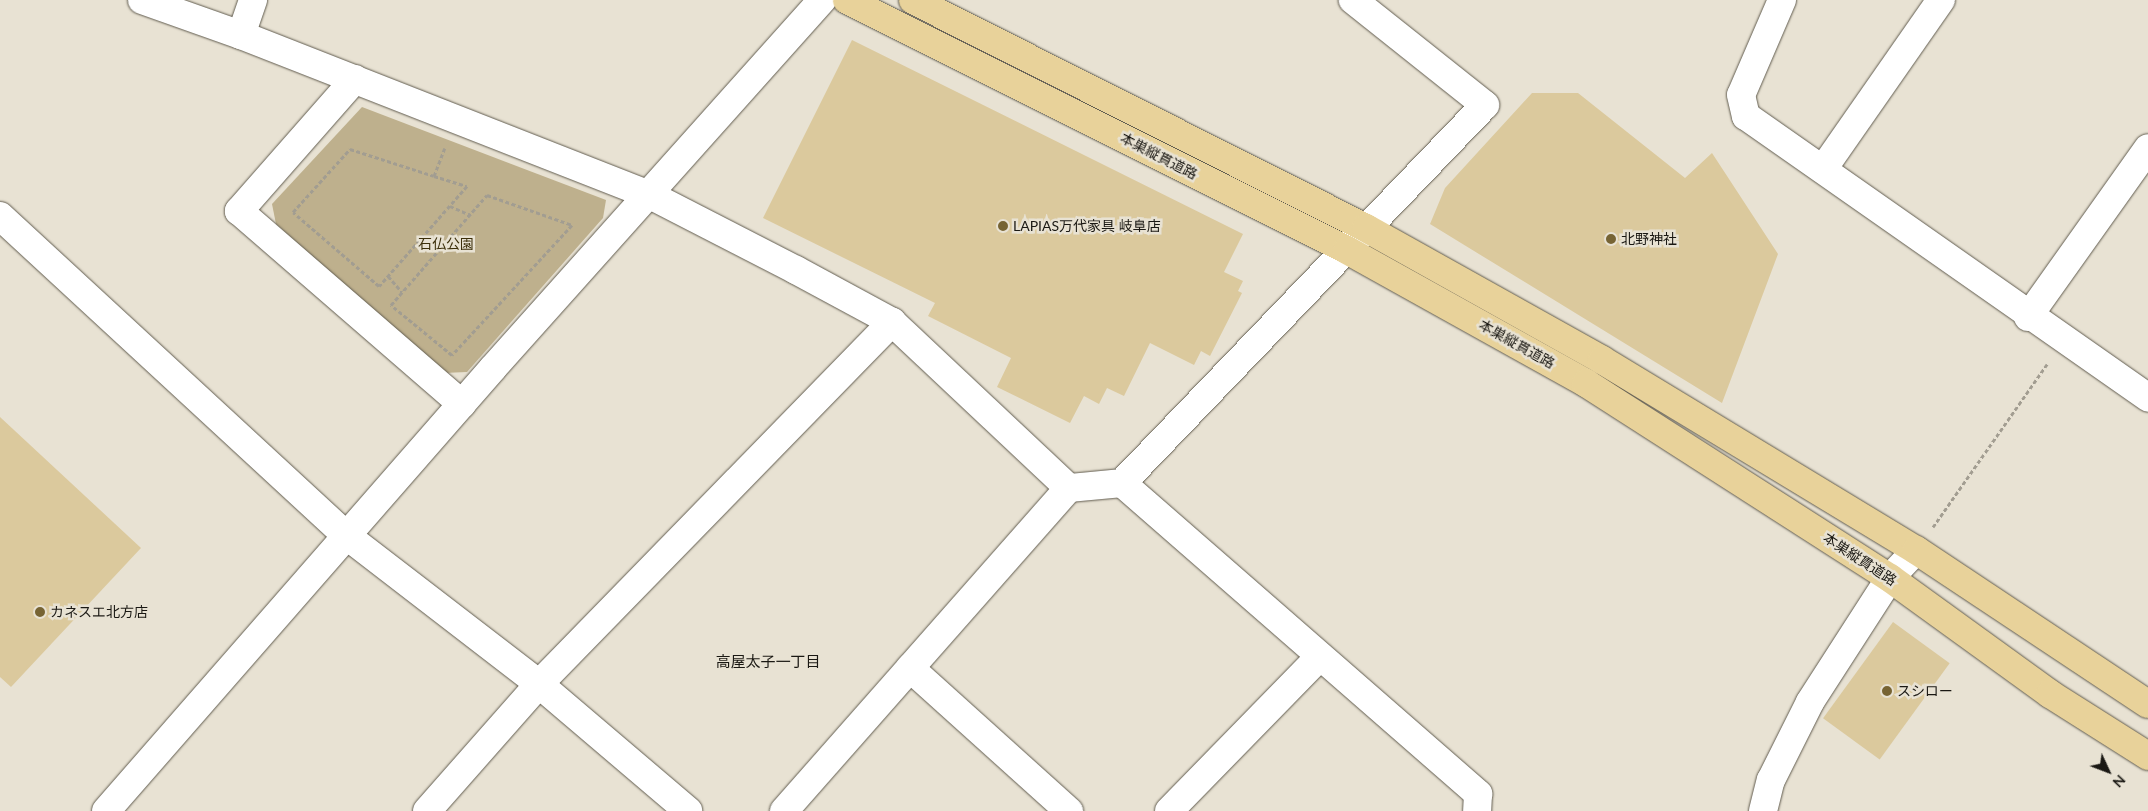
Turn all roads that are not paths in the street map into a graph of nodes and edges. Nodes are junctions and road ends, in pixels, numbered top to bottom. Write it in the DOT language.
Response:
graph roads {
  1 [pos="142,0"];
  2 [pos="254,0"];
  3 [pos="822,0"];
  4 [pos="847,0"];
  5 [pos="913,0"];
  6 [pos="1353,0"];
  7 [pos="1782,0"];
  8 [pos="1941,0"];
  9 [pos="241,35"];
  10 [pos="355,79"];
  11 [pos="2148,148"];
  12 [pos="1823,169"];
  13 [pos="650,195"];
  14 [pos="0,216"];
  15 [pos="1366,228"];
  16 [pos="1347,250"];
  17 [pos="2028,317"];
  18 [pos="892,322"];
  19 [pos="2148,398"];
  20 [pos="462,404"];
  21 [pos="1122,483"];
  22 [pos="1068,488"];
  23 [pos="347,536"];
  24 [pos="1916,550"];
  25 [pos="1890,578"];
  26 [pos="1320,656"];
  27 [pos="910,668"];
  28 [pos="539,684"];
  29 [pos="2148,704"];
  30 [pos="2148,756"];
  31 [pos="106,811"];
  32 [pos="427,811"];
  33 [pos="688,811"];
  34 [pos="784,811"];
  35 [pos="1069,811"];
  36 [pos="1169,811"];
  37 [pos="1478,811"];
  38 [pos="1763,811"];
  1 -- 9 [label="street"];
  2 -- 9 [label="street"];
  3 -- 13 [label="street"];
  4 -- 16 [label="main road, 本巣縦貫道路"];
  5 -- 15 [label="main road, 本巣縦貫道路"];
  6 -- 15 [label="street"];
  7 -- 12 [label="street"];
  8 -- 12 [label="street"];
  9 -- 10 [label="street"];
  10 -- 13 [label="street"];
  10 -- 20 [label="street"];
  11 -- 17 [label="street"];
  12 -- 17 [label="street"];
  13 -- 18 [label="street"];
  13 -- 20 [label="street"];
  14 -- 23 [label="street"];
  15 -- 16 [label="street"];
  15 -- 24 [label="main road, 本巣縦貫道路"];
  16 -- 21 [label="street"];
  16 -- 25 [label="main road, 本巣縦貫道路"];
  17 -- 19 [label="street"];
  18 -- 22 [label="street"];
  18 -- 28 [label="street"];
  20 -- 23 [label="street"];
  21 -- 22 [label="street"];
  21 -- 26 [label="street"];
  22 -- 27 [label="street"];
  23 -- 28 [label="street"];
  23 -- 31 [label="street"];
  24 -- 25 [label="street"];
  24 -- 29 [label="main road, 本巣縦貫道路"];
  25 -- 30 [label="main road, 本巣縦貫道路"];
  25 -- 38 [label="street"];
  26 -- 36 [label="street"];
  26 -- 37 [label="street"];
  27 -- 34 [label="street"];
  27 -- 35 [label="street"];
  28 -- 32 [label="street"];
  28 -- 33 [label="street"];
}
